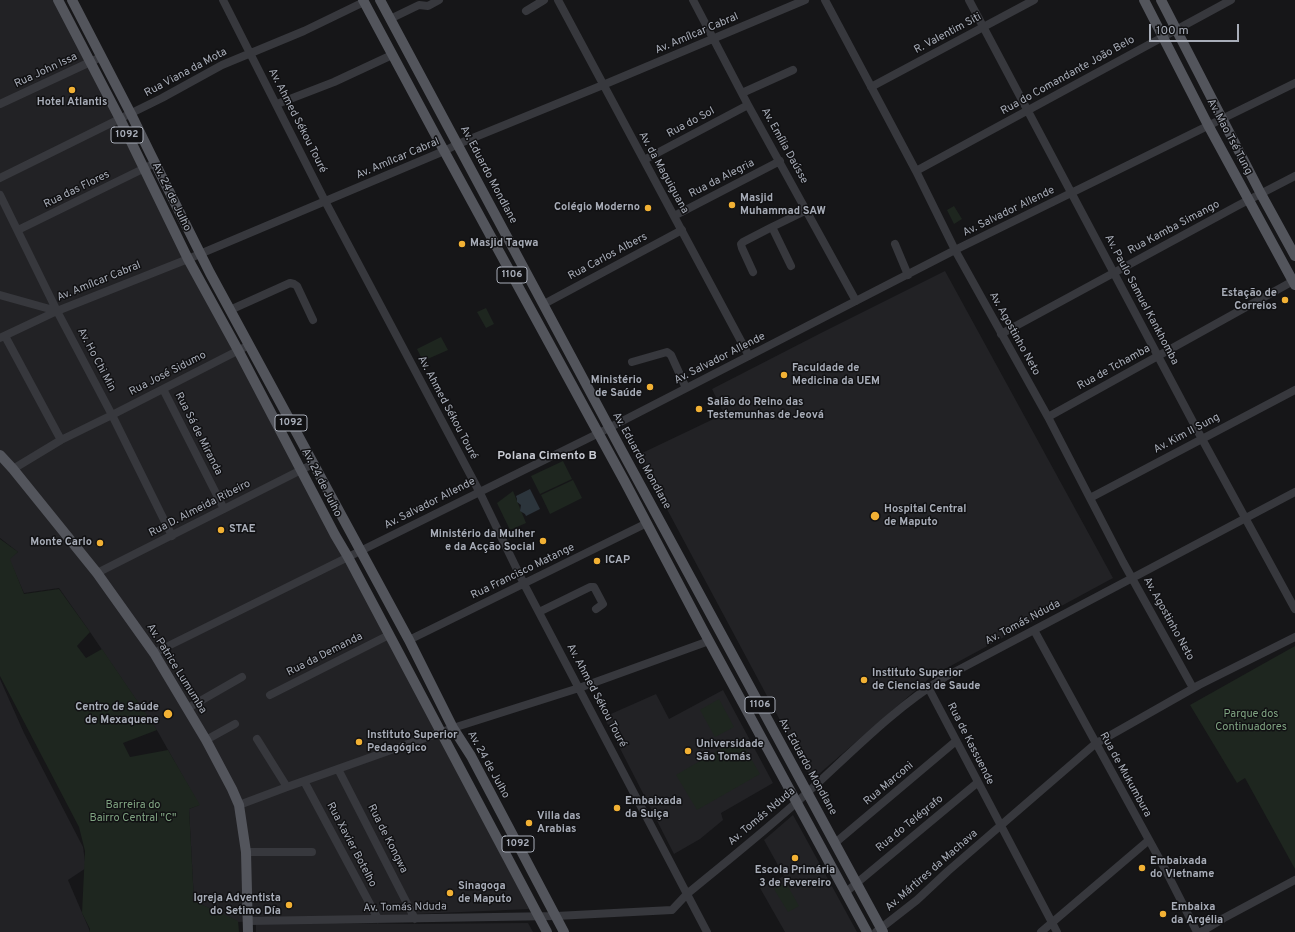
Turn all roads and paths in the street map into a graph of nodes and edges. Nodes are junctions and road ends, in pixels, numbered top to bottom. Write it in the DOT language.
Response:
graph roads {
  1 [pos="58,0"];
  2 [pos="72,0"];
  3 [pos="380,0"];
  4 [pos="439,0"];
  5 [pos="544,0"];
  6 [pos="558,0"];
  7 [pos="693,0"];
  8 [pos="805,0"];
  9 [pos="825,0"];
  10 [pos="969,0"];
  11 [pos="1034,0"];
  12 [pos="1144,0"];
  13 [pos="1161,0"];
  14 [pos="1231,0"];
  15 [pos="227,1"];
  16 [pos="363,1"];
  17 [pos="526,11"];
  18 [pos="390,19"];
  19 [pos="984,27"];
  20 [pos="1176,29"];
  21 [pos="1163,36"];
  22 [pos="713,39"];
  23 [pos="250,52"];
  24 [pos="392,55"];
  25 [pos="101,57"];
  26 [pos="90,62"];
  27 [pos="793,70"];
  28 [pos="1295,83"];
  29 [pos="603,85"];
  30 [pos="871,87"];
  31 [pos="742,93"];
  32 [pos="0,104"];
  33 [pos="277,104"];
  34 [pos="748,105"];
  35 [pos="1028,111"];
  36 [pos="132,114"];
  37 [pos="1222,118"];
  38 [pos="120,119"];
  39 [pos="1208,125"];
  40 [pos="458,144"];
  41 [pos="444,151"];
  42 [pos="644,160"];
  43 [pos="780,161"];
  44 [pos="155,163"];
  45 [pos="144,169"];
  46 [pos="916,171"];
  47 [pos="1295,176"];
  48 [pos="0,178"];
  49 [pos="1072,194"];
  50 [pos="1261,194"];
  51 [pos="0,195"];
  52 [pos="1249,200"];
  53 [pos="325,201"];
  54 [pos="807,210"];
  55 [pos="674,216"];
  56 [pos="772,227"];
  57 [pos="18,230"];
  58 [pos="682,230"];
  59 [pos="895,244"];
  60 [pos="956,250"];
  61 [pos="200,254"];
  62 [pos="1295,256"];
  63 [pos="188,259"];
  64 [pos="791,266"];
  65 [pos="753,272"];
  66 [pos="1113,273"];
  67 [pos="908,275"];
  68 [pos="1294,282"];
  69 [pos="0,295"];
  70 [pos="856,301"];
  71 [pos="544,304"];
  72 [pos="230,310"];
  73 [pos="57,311"];
  74 [pos="313,320"];
  75 [pos="1001,334"];
  76 [pos="3,337"];
  77 [pos="249,345"];
  78 [pos="238,350"];
  79 [pos="749,356"];
  80 [pos="1158,356"];
  81 [pos="632,362"];
  82 [pos="686,388"];
  83 [pos="163,389"];
  84 [pos="1295,390"];
  85 [pos="112,415"];
  86 [pos="1048,417"];
  87 [pos="609,427"];
  88 [pos="599,433"];
  89 [pos="1202,439"];
  90 [pos="61,440"];
  91 [pos="0,454"];
  92 [pos="313,464"];
  93 [pos="13,469"];
  94 [pos="301,470"];
  95 [pos="479,492"];
  96 [pos="1295,492"];
  97 [pos="1090,498"];
  98 [pos="224,509"];
  99 [pos="1246,518"];
  100 [pos="647,523"];
  101 [pos="172,536"];
  102 [pos="361,551"];
  103 [pos="348,557"];
  104 [pos="97,573"];
  105 [pos="1133,578"];
  106 [pos="524,584"];
  107 [pos="596,609"];
  108 [pos="1295,609"];
  109 [pos="539,612"];
  110 [pos="1034,630"];
  111 [pos="389,635"];
  112 [pos="1295,637"];
  113 [pos="409,640"];
  114 [pos="709,641"];
  115 [pos="154,653"];
  116 [pos="242,677"];
  117 [pos="928,687"];
  118 [pos="1196,687"];
  119 [pos="579,688"];
  120 [pos="270,696"];
  121 [pos="188,708"];
  122 [pos="235,724"];
  123 [pos="453,728"];
  124 [pos="440,732"];
  125 [pos="257,739"];
  126 [pos="206,740"];
  127 [pos="956,741"];
  128 [pos="1095,744"];
  129 [pos="338,769"];
  130 [pos="304,781"];
  131 [pos="977,783"];
  132 [pos="286,787"];
  133 [pos="807,793"];
  134 [pos="797,802"];
  135 [pos="239,805"];
  136 [pos="1001,825"];
  137 [pos="1149,840"];
  138 [pos="835,843"];
  139 [pos="246,852"];
  140 [pos="312,852"];
  141 [pos="1295,880"];
  142 [pos="856,882"];
  143 [pos="846,892"];
  144 [pos="687,894"];
  145 [pos="538,916"];
  146 [pos="556,916"];
  147 [pos="378,919"];
  148 [pos="415,919"];
  149 [pos="248,921"];
  150 [pos="1052,923"];
  151 [pos="880,931"];
  152 [pos="248,932"];
  153 [pos="547,932"];
  154 [pos="564,932"];
  155 [pos="707,932"];
  156 [pos="867,932"];
  157 [pos="1041,932"];
  158 [pos="1057,932"];
  159 [pos="1197,932"];
  160 [pos="1201,932"];
  1 -- 26 [label="main road, Av. 24 de Julho / 1092"];
  2 -- 25 [label="main road, Av. 24 de Julho / 1092"];
  3 -- 18 [label="main road, Av. Eduardo Mondlane"];
  4 -- 18 [label="street"];
  5 -- 17 [label="street"];
  6 -- 29 [label="street, Av. da Maguiguana"];
  7 -- 22 [label="street, Av. Emília Daússe"];
  8 -- 22 [label="street, Av. Amílcar Cabral"];
  9 -- 30 [label="street, Av. Agostinho Neto"];
  10 -- 19 [label="street, Av. Paulo Samuel Kankhomba"];
  11 -- 19 [label="street, R. Valentim Siti"];
  12 -- 21 [label="main road, Av. Mao Tsé Tung"];
  13 -- 20 [label="main road, Av. Mao Tsé Tung"];
  14 -- 20 [label="street, Rua do Comandante João Belo"];
  15 -- 23 [label="street, Av. Ahmed Sékou Touré"];
  16 -- 23 [label="street, Rua Viana da Mota"];
  16 -- 24 [label="main road, 1106"];
  18 -- 40 [label="main road, Av. Eduardo Mondlane"];
  19 -- 30 [label="street, R. Valentim Siti"];
  19 -- 35 [label="street, Av. Paulo Samuel Kankhomba"];
  20 -- 21 [label="street, Rua do Comandante João Belo"];
  20 -- 37 [label="main road, Av. Mao Tsé Tung"];
  21 -- 35 [label="street, Rua do Comandante João Belo"];
  21 -- 39 [label="main road, Av. Mao Tsé Tung"];
  22 -- 29 [label="street, Av. Amílcar Cabral"];
  22 -- 31 [label="street, Av. Emília Daússe"];
  23 -- 33 [label="street, Av. Ahmed Sékou Touré"];
  23 -- 36 [label="street, Rua Viana da Mota"];
  24 -- 33 [label="street"];
  24 -- 41 [label="main road, 1106"];
  25 -- 26 [label="street, Rua John Issa"];
  25 -- 36 [label="main road, Av. 24 de Julho / 1092"];
  26 -- 32 [label="street, Rua John Issa"];
  26 -- 38 [label="main road, Av. 24 de Julho / 1092"];
  27 -- 31 [label="street"];
  28 -- 37 [label="street, Av. Salvador Allende"];
  29 -- 40 [label="street, Av. Amílcar Cabral"];
  29 -- 42 [label="street, Av. da Maguiguana"];
  30 -- 46 [label="street, Av. Agostinho Neto"];
  31 -- 34 [label="street, Av. Emília Daússe"];
  33 -- 53 [label="street, Av. Ahmed Sékou Touré"];
  34 -- 42 [label="street, Rua do Sol"];
  34 -- 43 [label="street, Av. Emília Daússe"];
  35 -- 46 [label="street, Rua do Comandante João Belo"];
  35 -- 49 [label="street, Av. Paulo Samuel Kankhomba"];
  36 -- 38 [label="street, Rua Viana da Mota"];
  36 -- 44 [label="main road, Av. 24 de Julho / 1092"];
  37 -- 39 [label="street, Av. Salvador Allende"];
  37 -- 50 [label="main road, Av. Mao Tsé Tung"];
  38 -- 45 [label="main road, Av. 24 de Julho / 1092"];
  38 -- 48 [label="street, Rua Viana da Mota"];
  39 -- 49 [label="street, Av. Salvador Allende"];
  39 -- 52 [label="main road, Av. Mao Tsé Tung"];
  40 -- 41 [label="street, Av. Amílcar Cabral"];
  40 -- 71 [label="main road, Av. Eduardo Mondlane"];
  41 -- 53 [label="street, Av. Amílcar Cabral"];
  41 -- 88 [label="main road, 1106"];
  42 -- 55 [label="street, Av. da Maguiguana"];
  43 -- 54 [label="street, Av. Emília Daússe"];
  43 -- 55 [label="street, Rua da Alegria"];
  44 -- 45 [label="street, Rua das Flores"];
  44 -- 61 [label="main road, Av. 24 de Julho / 1092"];
  45 -- 57 [label="street, Rua das Flores"];
  45 -- 63 [label="main road, Av. 24 de Julho / 1092"];
  46 -- 60 [label="street, Av. Agostinho Neto"];
  47 -- 50 [label="street, Rua Kamba Simango"];
  49 -- 60 [label="street, Av. Salvador Allende"];
  49 -- 66 [label="street, Av. Paulo Samuel Kankhomba"];
  50 -- 52 [label="street, Rua Kamba Simango"];
  50 -- 62 [label="main road, Av. Mao Tsé Tung"];
  51 -- 57 [label="street, Av. Ho Chi Min"];
  52 -- 66 [label="street, Rua Kamba Simango"];
  52 -- 68 [label="main road, Av. Mao Tsé Tung"];
  53 -- 61 [label="street, Av. Amílcar Cabral"];
  53 -- 95 [label="street, Av. Ahmed Sékou Touré"];
  54 -- 56 [label="street"];
  54 -- 70 [label="street, Av. Emília Daússe"];
  55 -- 58 [label="street, Av. da Maguiguana"];
  56 -- 64 [label="street"];
  56 -- 65 [label="street"];
  57 -- 73 [label="street, Av. Ho Chi Min"];
  58 -- 71 [label="street, Rua Carlos Albers"];
  58 -- 79 [label="street, Av. da Maguiguana"];
  59 -- 67 [label="street"];
  60 -- 67 [label="street, Av. Salvador Allende"];
  60 -- 75 [label="street, Av. Agostinho Neto"];
  61 -- 63 [label="street, Av. Amílcar Cabral"];
  61 -- 72 [label="main road, Av. 24 de Julho / 1092"];
  63 -- 73 [label="street, Av. Amílcar Cabral"];
  63 -- 78 [label="main road, Av. 24 de Julho / 1092"];
  66 -- 75 [label="street, Rua Kamba Simango"];
  66 -- 80 [label="street, Av. Paulo Samuel Kankhomba"];
  67 -- 70 [label="street, Av. Salvador Allende"];
  68 -- 80 [label="street, Rua de Tchamba"];
  69 -- 73 [label="street"];
  70 -- 79 [label="street, Av. Salvador Allende"];
  71 -- 87 [label="main road, Av. Eduardo Mondlane"];
  72 -- 74 [label="street"];
  72 -- 77 [label="main road, Av. 24 de Julho / 1092"];
  73 -- 76 [label="street, Av. Amílcar Cabral"];
  73 -- 85 [label="street, Av. Ho Chi Min"];
  75 -- 86 [label="street, Av. Agostinho Neto"];
  76 -- 90 [label="street"];
  77 -- 78 [label="street, Rua José Sidumo"];
  77 -- 92 [label="main road, Av. 24 de Julho / 1092"];
  78 -- 83 [label="street, Rua José Sidumo"];
  78 -- 94 [label="main road, Av. 24 de Julho / 1092"];
  79 -- 82 [label="street, Av. Salvador Allende"];
  80 -- 86 [label="street, Rua de Tchamba"];
  80 -- 89 [label="street, Av. Paulo Samuel Kankhomba"];
  81 -- 82 [label="street"];
  82 -- 87 [label="street, Av. Salvador Allende"];
  83 -- 85 [label="street, Rua José Sidumo"];
  83 -- 98 [label="street, Rua Sá de Miranda"];
  84 -- 89 [label="street, Av. Kim II Sung"];
  85 -- 90 [label="street, Rua José Sidumo"];
  85 -- 101 [label="street, Av. Ho Chi Min"];
  86 -- 97 [label="street, Av. Agostinho Neto"];
  87 -- 88 [label="street, Av. Salvador Allende"];
  87 -- 133 [label="main road, Av. Eduardo Mondlane / 1106"];
  88 -- 95 [label="street, Av. Salvador Allende"];
  88 -- 100 [label="main road"];
  89 -- 97 [label="street, Av. Kim II Sung"];
  89 -- 99 [label="street, Av. Paulo Samuel Kankhomba"];
  90 -- 93 [label="street, Rua José Sidumo"];
  91 -- 93 [label="main road, Av. Patrice Lumumba"];
  92 -- 94 [label="street, Rua D. Almeida Ribeiro"];
  92 -- 102 [label="main road, Av. 24 de Julho / 1092"];
  93 -- 104 [label="main road, Av. Patrice Lumumba"];
  94 -- 98 [label="street, Rua D. Almeida Ribeiro"];
  94 -- 103 [label="main road, Av. 24 de Julho / 1092"];
  95 -- 102 [label="street, Av. Salvador Allende"];
  95 -- 106 [label="street, Av. Ahmed Sékou Touré"];
  96 -- 99 [label="street, Av. Tomás Nduda"];
  97 -- 105 [label="street, Av. Agostinho Neto"];
  98 -- 101 [label="street, Rua D. Almeida Ribeiro"];
  99 -- 105 [label="street, Av. Tomás Nduda"];
  99 -- 108 [label="street, Av. Paulo Samuel Kankhomba"];
  100 -- 106 [label="street, Rua Francisco Matange"];
  100 -- 114 [label="main road, 1106"];
  101 -- 104 [label="street, Rua D. Almeida Ribeiro"];
  102 -- 103 [label="street, Av. Salvador Allende"];
  102 -- 113 [label="main road, Av. 24 de Julho / 1092"];
  103 -- 111 [label="main road, Av. 24 de Julho / 1092"];
  103 -- 115 [label="street, Av. Salvador Allende"];
  104 -- 115 [label="main road, Av. Patrice Lumumba"];
  105 -- 110 [label="street, Av. Tomás Nduda"];
  105 -- 118 [label="street, Av. Agostinho Neto"];
  106 -- 109 [label="street, Av. Ahmed Sékou Touré"];
  106 -- 113 [label="street, Rua Francisco Matange"];
  107 -- 109 [label="street"];
  109 -- 119 [label="street, Av. Ahmed Sékou Touré"];
  110 -- 117 [label="street, Av. Tomás Nduda"];
  110 -- 128 [label="street, Rua de Mukumbura"];
  111 -- 120 [label="street, Rua da Demanda"];
  111 -- 124 [label="main road, Av. 24 de Julho / 1092"];
  112 -- 118 [label="street"];
  113 -- 123 [label="main road, Av. 24 de Julho / 1092"];
  114 -- 119 [label="street"];
  114 -- 134 [label="main road, 1106"];
  115 -- 121 [label="main road, Av. Patrice Lumumba"];
  116 -- 121 [label="street"];
  117 -- 127 [label="street, Rua de Kassuende"];
  117 -- 133 [label="street, Av. Tomás Nduda"];
  118 -- 128 [label="street, Av. Mártires da Machava"];
  119 -- 123 [label="street"];
  119 -- 144 [label="street, Av. Ahmed Sékou Touré"];
  121 -- 126 [label="main road, Av. Patrice Lumumba"];
  122 -- 126 [label="street"];
  123 -- 124 [label="street"];
  123 -- 146 [label="main road, Av. 24 de Julho / 1092"];
  124 -- 129 [label="street"];
  124 -- 145 [label="main road, Av. 24 de Julho / 1092"];
  125 -- 132 [label="street"];
  126 -- 135 [label="main road, Av. Patrice Lumumba"];
  127 -- 131 [label="street, Rua de Kassuende"];
  127 -- 138 [label="street, Rua Marconi"];
  128 -- 136 [label="street, Av. Mártires da Machava"];
  128 -- 137 [label="street, Rua de Mukumbura"];
  129 -- 130 [label="street"];
  129 -- 148 [label="street, Rua de Kongwa"];
  130 -- 132 [label="street"];
  130 -- 147 [label="street, Rua Xavier Botelho"];
  131 -- 136 [label="street, Rua de Kassuende"];
  131 -- 142 [label="street, Rua do Telégrafo"];
  132 -- 135 [label="street"];
  133 -- 134 [label="street, Av. Tomás Nduda"];
  133 -- 138 [label="main road, Av. Eduardo Mondlane / 1106"];
  134 -- 143 [label="main road, 1106"];
  134 -- 144 [label="street, Av. Tomás Nduda"];
  135 -- 139 [label="main road, Av. Patrice Lumumba"];
  136 -- 150 [label="street"];
  136 -- 151 [label="street, Av. Mártires da Machava"];
  137 -- 150 [label="street"];
  137 -- 159 [label="street, Rua de Mukumbura"];
  138 -- 142 [label="main road, Av. Eduardo Mondlane / 1106"];
  139 -- 140 [label="street"];
  139 -- 149 [label="main road, Av. Patrice Lumumba"];
  141 -- 160 [label="street"];
  142 -- 143 [label="street, Rua do Telégrafo"];
  142 -- 151 [label="main road, Av. Eduardo Mondlane / 1106"];
  143 -- 156 [label="main road, 1106"];
  144 -- 146 [label="street, Av. Tomás Nduda"];
  144 -- 155 [label="street, Av. Ahmed Sékou Touré"];
  145 -- 146 [label="street, Av. Tomás Nduda"];
  145 -- 148 [label="street, Av. Tomás Nduda"];
  145 -- 153 [label="main road, Av. 24 de Julho / 1092"];
  146 -- 154 [label="main road, Av. 24 de Julho / 1092"];
  147 -- 148 [label="street, Av. Tomás Nduda"];
  147 -- 149 [label="street, Av. Tomás Nduda"];
  149 -- 152 [label="main road, Av. Patrice Lumumba"];
  150 -- 157 [label="street"];
  150 -- 158 [label="street"];
}
